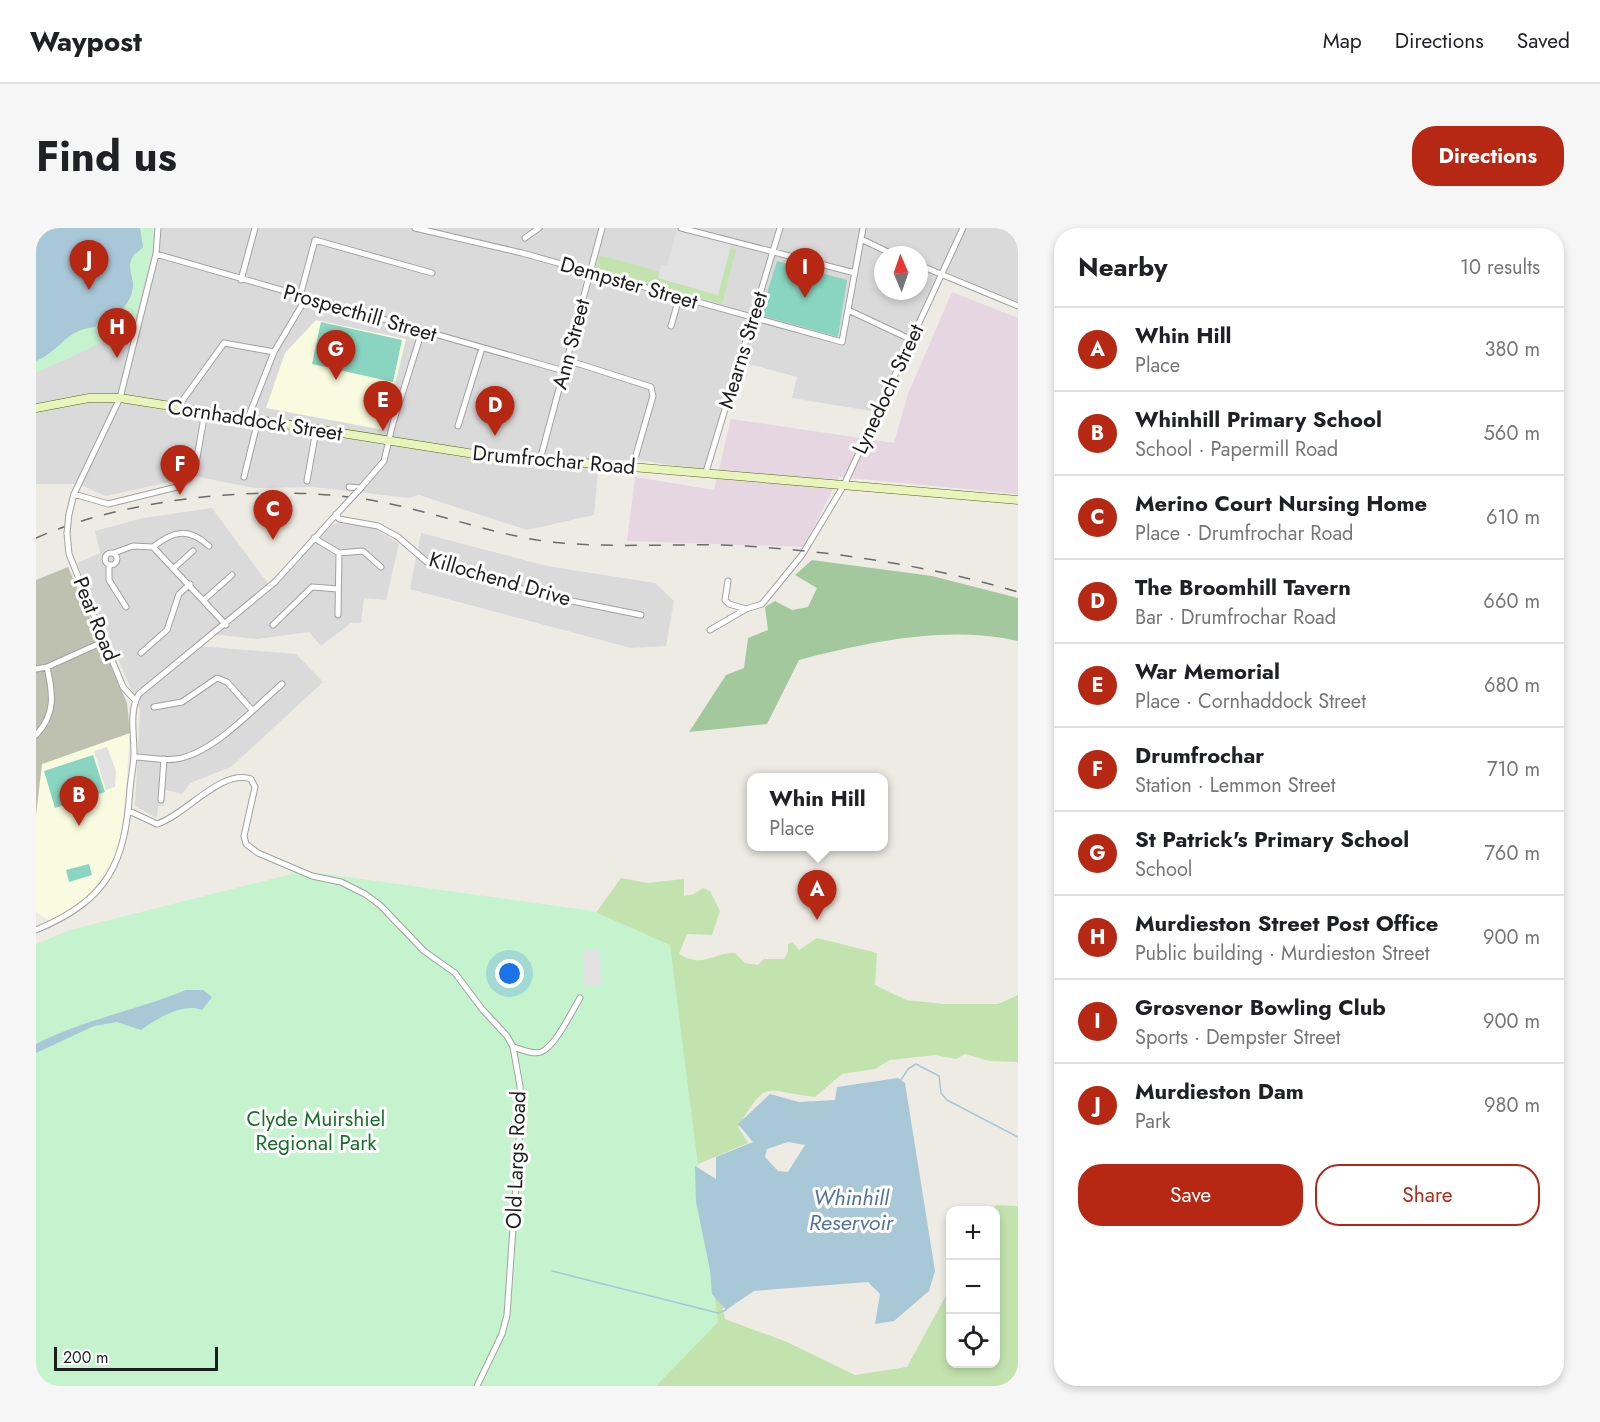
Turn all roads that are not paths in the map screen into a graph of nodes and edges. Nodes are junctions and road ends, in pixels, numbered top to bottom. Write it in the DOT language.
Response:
graph roads {
  1 [pos="158,228"];
  2 [pos="255,228"];
  3 [pos="415,228"];
  4 [pos="539,228"];
  5 [pos="602,228"];
  6 [pos="681,228"];
  7 [pos="780,228"];
  8 [pos="863,228"];
  9 [pos="963,228"];
  10 [pos="700,231"];
  11 [pos="525,238"];
  12 [pos="861,239"];
  13 [pos="875,246"];
  14 [pos="773,252"];
  15 [pos="156,254"];
  16 [pos="928,269"];
  17 [pos="590,272"];
  18 [pos="432,273"];
  19 [pos="855,273"];
  20 [pos="942,274"];
  21 [pos="241,280"];
  22 [pos="1018,296"];
  23 [pos="303,297"];
  24 [pos="679,298"];
  25 [pos="1016,305"];
  26 [pos="848,310"];
  27 [pos="754,318"];
  28 [pos="671,326"];
  29 [pos="422,331"];
  30 [pos="912,340"];
  31 [pos="482,348"];
  32 [pos="274,352"];
  33 [pos="567,360"];
  34 [pos="564,371"];
  35 [pos="120,398"];
  36 [pos="36,408"];
  37 [pos="177,408"];
  38 [pos="206,412"];
  39 [pos="248,418"];
  40 [pos="258,420"];
  41 [pos="459,426"];
  42 [pos="316,430"];
  43 [pos="389,439"];
  44 [pos="636,454"];
  45 [pos="540,460"];
  46 [pos="706,472"];
  47 [pos="244,477"];
  48 [pos="307,481"];
  49 [pos="844,485"];
  50 [pos="349,487"];
  51 [pos="360,489"];
  52 [pos="74,494"];
  53 [pos="1018,500"];
  54 [pos="336,514"];
  55 [pos="314,538"];
  56 [pos="209,546"];
  57 [pos="153,548"];
  58 [pos="193,551"];
  59 [pos="339,553"];
  60 [pos="114,554"];
  61 [pos="109,565"];
  62 [pos="381,567"];
  63 [pos="174,568"];
  64 [pos="232,575"];
  65 [pos="728,581"];
  66 [pos="189,584"];
  67 [pos="338,589"];
  68 [pos="204,600"];
  69 [pos="126,607"];
  70 [pos="746,609"];
  71 [pos="338,615"];
  72 [pos="641,615"];
  73 [pos="226,625"];
  74 [pos="273,625"];
  75 [pos="710,630"];
  76 [pos="105,641"];
  77 [pos="141,653"];
  78 [pos="47,668"];
  79 [pos="36,669"];
  80 [pos="282,684"];
  81 [pos="135,700"];
  82 [pos="154,707"];
  83 [pos="252,710"];
  84 [pos="36,735"];
  85 [pos="134,756"];
  86 [pos="164,759"];
  87 [pos="161,800"];
  88 [pos="129,811"];
  89 [pos="36,930"];
  90 [pos="580,998"];
  91 [pos="513,1047"];
  92 [pos="477,1386"];
  1 -- 15 [label="street, Peat Road"];
  2 -- 21 [label="street"];
  3 -- 17 [label="street, Dempster Street"];
  4 -- 11 [label="street"];
  5 -- 17 [label="street, Ann Street"];
  6 -- 10 [label="street"];
  7 -- 14 [label="street, Mearns Street"];
  8 -- 12 [label="street"];
  9 -- 20 [label="street, Lynedoch Street"];
  10 -- 14 [label="street"];
  12 -- 13 [label="street"];
  12 -- 19 [label="street"];
  14 -- 19 [label="street"];
  14 -- 27 [label="street, Mearns Street"];
  15 -- 21 [label="street, Prospecthill Street"];
  15 -- 35 [label="street, Peat Road"];
  16 -- 20 [label="street"];
  17 -- 24 [label="street, Dempster Street"];
  17 -- 33 [label="street, Ann Street"];
  18 -- 23 [label="street"];
  19 -- 26 [label="street"];
  20 -- 25 [label="street"];
  20 -- 30 [label="street, Lynedoch Street"];
  21 -- 23 [label="street, Prospecthill Street"];
  22 -- 25 [label="street"];
  23 -- 29 [label="street, Prospecthill Street"];
  23 -- 32 [label="street"];
  24 -- 27 [label="street, Dempster Street"];
  24 -- 28 [label="street"];
  26 -- 27 [label="street, Dempster Street"];
  26 -- 30 [label="street"];
  27 -- 46 [label="street, Mearns Street"];
  29 -- 31 [label="street, Prospecthill Street"];
  29 -- 43 [label="street"];
  30 -- 49 [label="street, Lynedoch Street"];
  31 -- 34 [label="street, Prospecthill Street"];
  31 -- 41 [label="street"];
  32 -- 37 [label="street"];
  32 -- 39 [label="street"];
  33 -- 34 [label="street, Ann Street"];
  33 -- 44 [label="street"];
  34 -- 45 [label="street, Ann Street"];
  35 -- 36 [label="main road, Cornhaddock Street"];
  35 -- 37 [label="main road, Cornhaddock Street"];
  35 -- 52 [label="street, Peat Road"];
  37 -- 38 [label="main road, Cornhaddock Street"];
  38 -- 39 [label="main road, Cornhaddock Street"];
  38 -- 52 [label="street"];
  39 -- 40 [label="main road, Cornhaddock Street"];
  40 -- 42 [label="main road, Cornhaddock Street"];
  40 -- 47 [label="street"];
  42 -- 43 [label="main road, Cornhaddock Street"];
  42 -- 48 [label="street"];
  43 -- 45 [label="main road, Drumfrochar Road"];
  43 -- 51 [label="street"];
  45 -- 46 [label="main road, Drumfrochar Road"];
  46 -- 49 [label="main road, Drumfrochar Road"];
  49 -- 53 [label="main road, Drumfrochar Road"];
  49 -- 70 [label="street, Lynedoch Street"];
  50 -- 51 [label="street"];
  51 -- 54 [label="street, bridge"];
  52 -- 76 [label="street, Peat Road, bridge"];
  54 -- 55 [label="street"];
  54 -- 72 [label="street, Killochend Drive"];
  55 -- 59 [label="street"];
  55 -- 73 [label="street"];
  56 -- 57 [label="street"];
  57 -- 60 [label="street"];
  57 -- 63 [label="street"];
  58 -- 63 [label="street"];
  59 -- 62 [label="street"];
  59 -- 67 [label="street"];
  60 -- 61 [label="street"];
  60 -- 61 [label="street"];
  61 -- 69 [label="street"];
  63 -- 66 [label="street"];
  64 -- 68 [label="street"];
  65 -- 70 [label="street"];
  66 -- 68 [label="street"];
  66 -- 77 [label="street"];
  67 -- 71 [label="street"];
  67 -- 74 [label="street"];
  68 -- 73 [label="street"];
  70 -- 75 [label="street, Lynedoch Street"];
  73 -- 81 [label="street"];
  76 -- 78 [label="street"];
  76 -- 81 [label="street, Peat Road"];
  78 -- 79 [label="street"];
  78 -- 84 [label="street"];
  80 -- 83 [label="street"];
  81 -- 85 [label="street"];
  82 -- 83 [label="street"];
  83 -- 86 [label="street"];
  85 -- 86 [label="street"];
  85 -- 88 [label="street"];
  86 -- 87 [label="street"];
  88 -- 89 [label="street"];
  88 -- 91 [label="street, Old Largs Road"];
  90 -- 91 [label="street"];
  91 -- 92 [label="street, Old Largs Road"];
}
